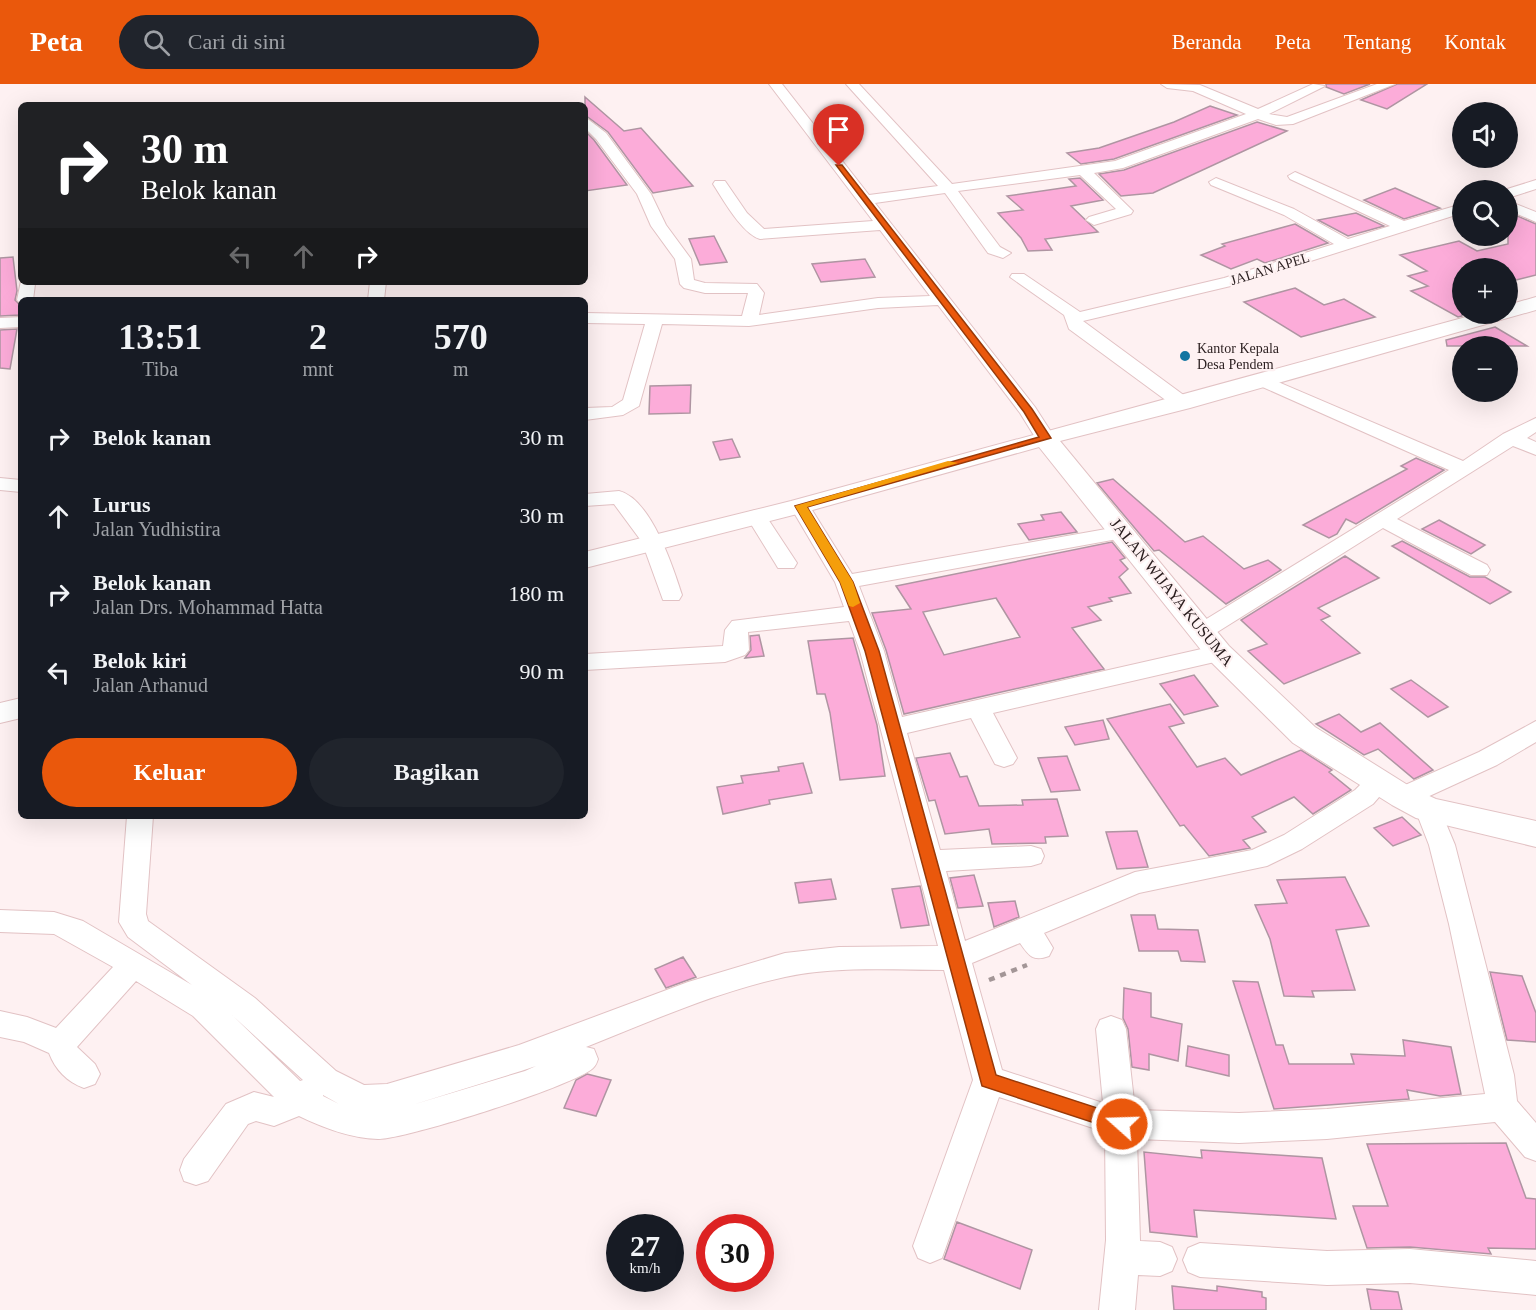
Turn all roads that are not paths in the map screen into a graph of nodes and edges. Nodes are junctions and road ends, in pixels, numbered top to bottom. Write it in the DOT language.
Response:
graph roads {
  1 [pos="775,84"];
  2 [pos="852,84"];
  3 [pos="1167,84"];
  4 [pos="1389,84"];
  5 [pos="1315,85"];
  6 [pos="1352,98"];
  7 [pos="1258,114"];
  8 [pos="588,124"];
  9 [pos="601,136"];
  10 [pos="588,138"];
  11 [pos="1084,171"];
  12 [pos="1295,176"];
  13 [pos="1216,182"];
  14 [pos="720,184"];
  15 [pos="1536,184"];
  16 [pos="949,189"];
  17 [pos="1518,190"];
  18 [pos="864,200"];
  19 [pos="1518,209"];
  20 [pos="1452,211"];
  21 [pos="1536,217"];
  22 [pos="1094,220"];
  23 [pos="884,225"];
  24 [pos="1404,227"];
  25 [pos="1347,245"];
  26 [pos="1003,253"];
  27 [pos="1018,276"];
  28 [pos="942,300"];
  29 [pos="1536,303"];
  30 [pos="1518,308"];
  31 [pos="588,318"];
  32 [pos="1075,318"];
  33 [pos="655,320"];
  34 [pos="749,321"];
  35 [pos="18,322"];
  36 [pos="0,323"];
  37 [pos="1464,324"];
  38 [pos="1264,381"];
  39 [pos="1182,403"];
  40 [pos="588,414"];
  41 [pos="1536,423"];
  42 [pos="1045,438"];
  43 [pos="1510,438"];
  44 [pos="1536,449"];
  45 [pos="1464,469"];
  46 [pos="0,484"];
  47 [pos="18,486"];
  48 [pos="588,500"];
  49 [pos="801,506"];
  50 [pos="756,516"];
  51 [pos="1383,520"];
  52 [pos="1123,532"];
  53 [pos="654,541"];
  54 [pos="588,559"];
  55 [pos="786,563"];
  56 [pos="1479,570"];
  57 [pos="846,582"];
  58 [pos="671,595"];
  59 [pos="857,613"];
  60 [pos="1211,642"];
  61 [pos="588,662"];
  62 [pos="18,709"];
  63 [pos="979,709"];
  64 [pos="0,713"];
  65 [pos="891,728"];
  66 [pos="1536,730"];
  67 [pos="1004,758"];
  68 [pos="1398,793"];
  69 [pos="140,819"];
  70 [pos="1536,834"];
  71 [pos="1031,856"];
  72 [pos="929,861"];
  73 [pos="0,921"];
  74 [pos="138,929"];
  75 [pos="107,950"];
  76 [pos="132,966"];
  77 [pos="958,973"];
  78 [pos="0,1024"];
  79 [pos="1111,1029"];
  80 [pos="61,1044"];
  81 [pos="583,1059"];
  82 [pos="526,1071"];
  83 [pos="84,1074"];
  84 [pos="989,1080"];
  85 [pos="311,1091"];
  86 [pos="1502,1107"];
  87 [pos="1122,1124"];
  88 [pos="1536,1147"];
  89 [pos="196,1170"];
  90 [pos="930,1246"];
  91 [pos="1124,1257"];
  92 [pos="1160,1259"];
  93 [pos="1200,1260"];
  94 [pos="1536,1278"];
  95 [pos="1117,1310"];
  1 -- 18 [label="street"];
  2 -- 16 [label="street"];
  3 -- 7 [label="street"];
  4 -- 6 [label="street"];
  5 -- 6 [label="street"];
  5 -- 7 [label="street"];
  6 -- 7 [label="street"];
  7 -- 11 [label="street"];
  8 -- 9 [label="street"];
  9 -- 10 [label="street"];
  9 -- 34 [label="street"];
  11 -- 16 [label="street"];
  11 -- 22 [label="street"];
  12 -- 24 [label="street"];
  13 -- 25 [label="street"];
  14 -- 23 [label="street"];
  15 -- 17 [label="street"];
  16 -- 18 [label="street"];
  16 -- 26 [label="street"];
  18 -- 23 [label="street"];
  19 -- 21 [label="street"];
  20 -- 24 [label="street, JALAN APEL"];
  23 -- 28 [label="street"];
  24 -- 25 [label="street, JALAN APEL"];
  25 -- 32 [label="street, JALAN APEL"];
  27 -- 32 [label="street"];
  28 -- 34 [label="street"];
  28 -- 42 [label="street"];
  29 -- 30 [label="main road"];
  31 -- 33 [label="street"];
  32 -- 39 [label="street"];
  33 -- 34 [label="street"];
  33 -- 40 [label="street"];
  35 -- 36 [label="street"];
  37 -- 38 [label="main road"];
  38 -- 39 [label="main road"];
  38 -- 45 [label="street"];
  39 -- 42 [label="main road"];
  41 -- 43 [label="street"];
  42 -- 49 [label="main road"];
  42 -- 52 [label="main road, JALAN WIJAYA KUSUMA"];
  43 -- 44 [label="street"];
  43 -- 45 [label="street"];
  45 -- 51 [label="street"];
  46 -- 47 [label="street"];
  48 -- 53 [label="street"];
  49 -- 50 [label="main road"];
  49 -- 57 [label="street"];
  50 -- 53 [label="main road"];
  50 -- 55 [label="street"];
  51 -- 56 [label="street"];
  51 -- 60 [label="street"];
  52 -- 57 [label="street"];
  52 -- 60 [label="main road, JALAN WIJAYA KUSUMA"];
  53 -- 54 [label="main road"];
  53 -- 58 [label="street"];
  57 -- 59 [label="street"];
  59 -- 61 [label="street"];
  59 -- 65 [label="street"];
  60 -- 63 [label="street"];
  60 -- 68 [label="main road, JALAN WIJAYA KUSUMA"];
  62 -- 64 [label="main road"];
  63 -- 65 [label="street"];
  63 -- 67 [label="street"];
  65 -- 72 [label="street"];
  66 -- 68 [label="street"];
  68 -- 70 [label="main road, JALAN WIJAYA KUSUMA"];
  68 -- 77 [label="street"];
  68 -- 86 [label="street"];
  69 -- 74 [label="street"];
  71 -- 72 [label="street"];
  72 -- 77 [label="street"];
  73 -- 75 [label="street"];
  74 -- 75 [label="street"];
  74 -- 85 [label="street"];
  75 -- 76 [label="street"];
  76 -- 80 [label="street"];
  76 -- 85 [label="street"];
  77 -- 82 [label="street"];
  77 -- 84 [label="street"];
  78 -- 80 [label="street"];
  79 -- 87 [label="street"];
  80 -- 83 [label="street"];
  81 -- 82 [label="street"];
  82 -- 85 [label="street"];
  84 -- 87 [label="street"];
  84 -- 90 [label="street"];
  85 -- 89 [label="street"];
  86 -- 87 [label="street"];
  86 -- 88 [label="street"];
  87 -- 91 [label="street"];
  91 -- 92 [label="street"];
  91 -- 95 [label="street"];
  93 -- 94 [label="street"];
}
